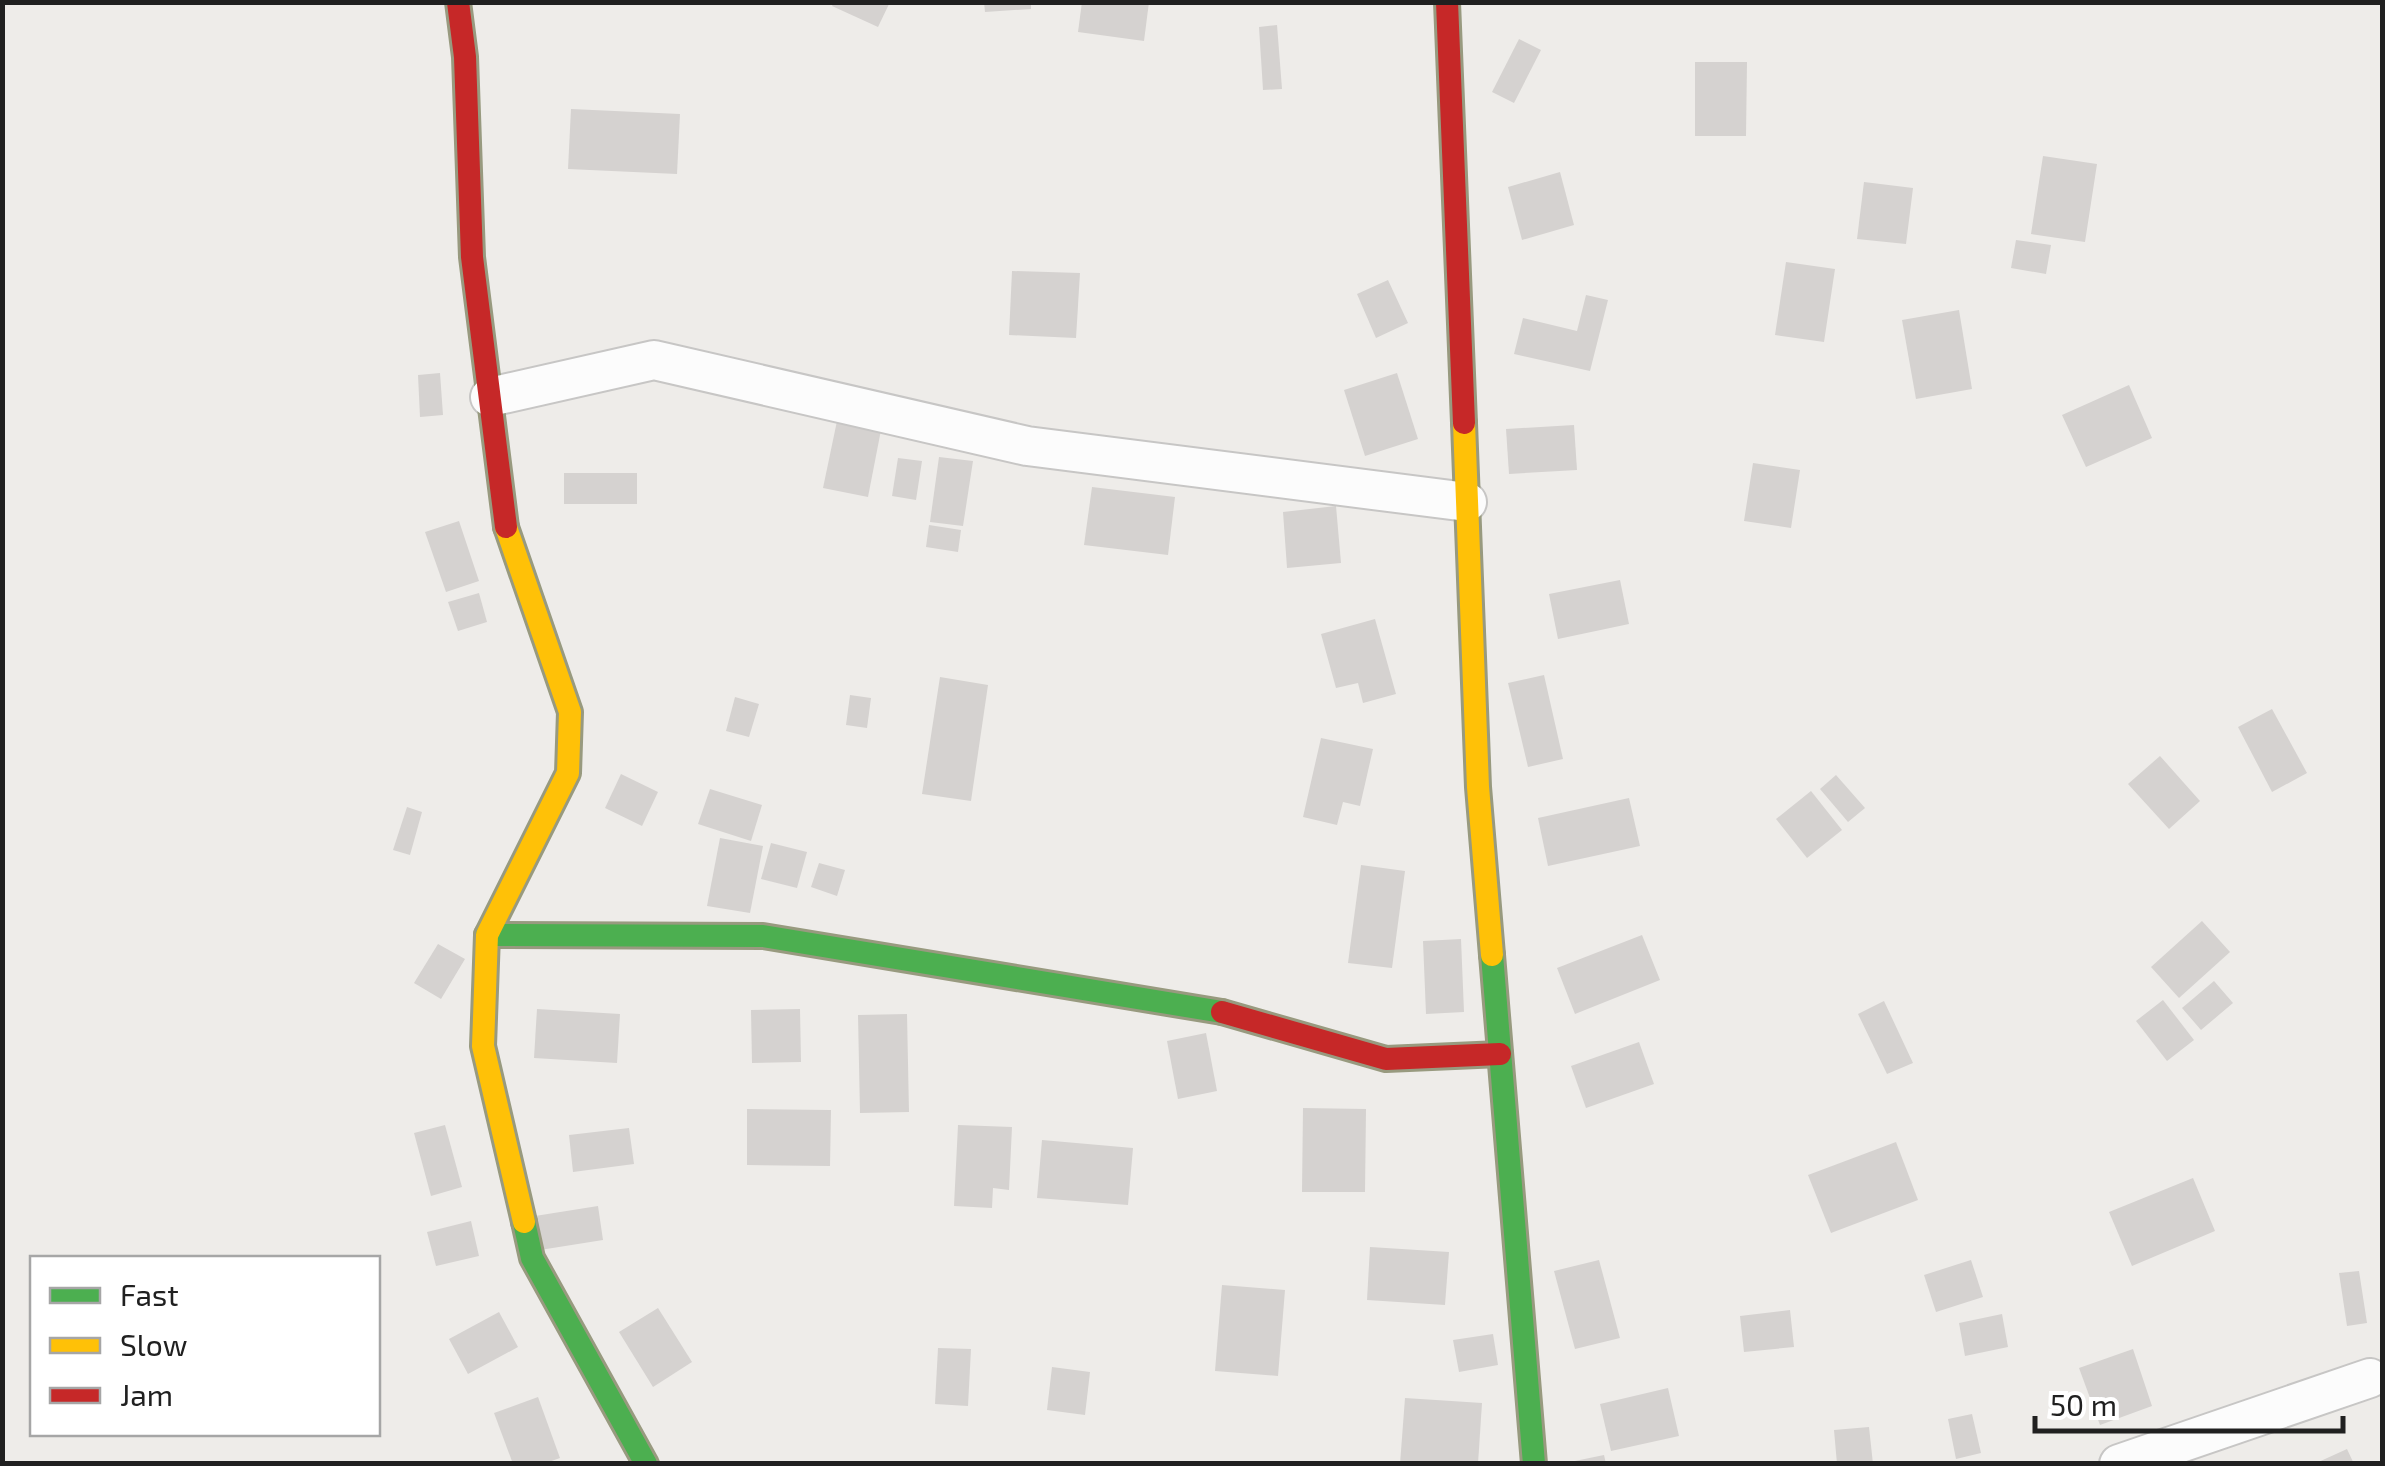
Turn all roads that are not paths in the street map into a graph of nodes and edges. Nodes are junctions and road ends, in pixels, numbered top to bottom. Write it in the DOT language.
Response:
graph roads {
  1 [pos="458,2"];
  2 [pos="1446,2"];
  3 [pos="490,397"];
  4 [pos="1467,502"];
  5 [pos="487,934"];
  6 [pos="1500,1054"];
  7 [pos="2370,1378"];
  8 [pos="646,1464"];
  9 [pos="1534,1464"];
  10 [pos="2120,1464"];
  1 -- 3 [label="street"];
  2 -- 4 [label="street"];
  3 -- 4 [label="street"];
  3 -- 5 [label="street"];
  4 -- 6 [label="street"];
  5 -- 6 [label="street"];
  5 -- 8 [label="street"];
  6 -- 9 [label="street"];
  7 -- 10 [label="street"];
}
